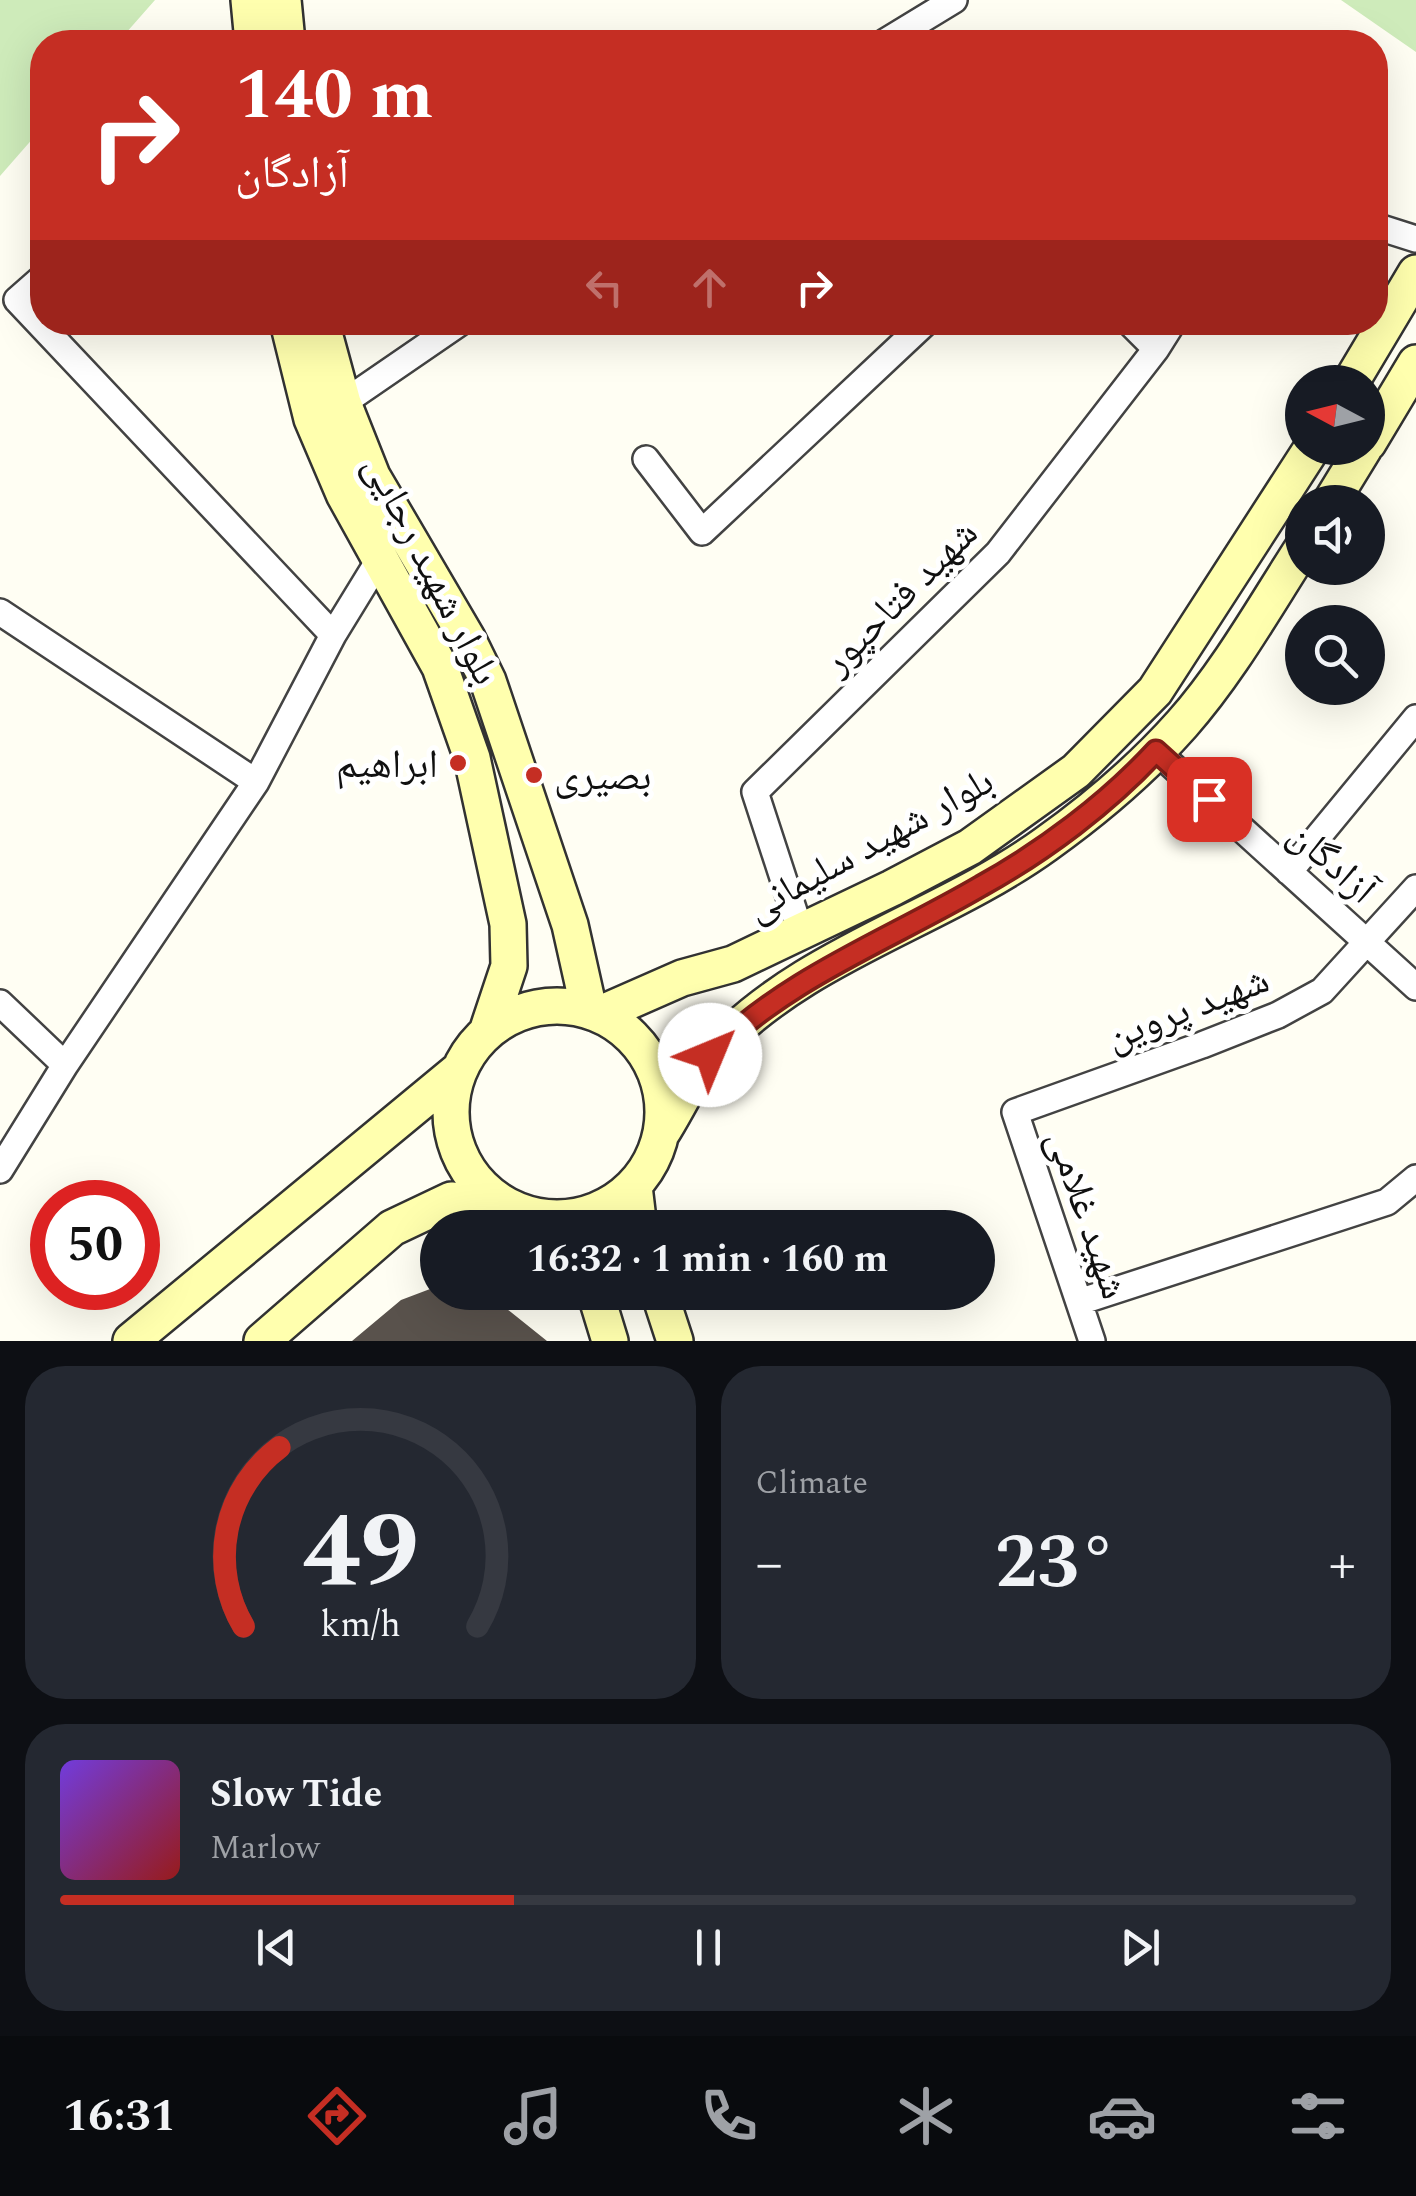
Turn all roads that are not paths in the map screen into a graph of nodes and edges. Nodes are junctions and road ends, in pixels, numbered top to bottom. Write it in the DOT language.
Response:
graph roads {
  1 [pos="249,0"];
  2 [pos="282,0"];
  3 [pos="954,0"];
  4 [pos="252,30"];
  5 [pos="285,30"];
  6 [pos="905,30"];
  7 [pos="1388,230"];
  8 [pos="1416,239"];
  9 [pos="1416,274"];
  10 [pos="30,289"];
  11 [pos="30,314"];
  12 [pos="1388,320"];
  13 [pos="50,335"];
  14 [pos="291,335"];
  15 [pos="325,335"];
  16 [pos="442,335"];
  17 [pos="912,335"];
  18 [pos="1142,335"];
  19 [pos="1165,335"];
  20 [pos="1379,335"];
  21 [pos="1156,350"];
  22 [pos="1416,363"];
  23 [pos="1360,365"];
  24 [pos="343,403"];
  25 [pos="1385,414"];
  26 [pos="646,459"];
  27 [pos="1301,465"];
  28 [pos="380,560"];
  29 [pos="1285,575"];
  30 [pos="0,612"];
  31 [pos="333,635"];
  32 [pos="1416,718"];
  33 [pos="1156,751"];
  34 [pos="256,782"];
  35 [pos="1289,872"];
  36 [pos="1416,888"];
  37 [pos="801,934"];
  38 [pos="1367,942"];
  39 [pos="1416,987"];
  40 [pos="0,1002"];
  41 [pos="595,1012"];
  42 [pos="486,1032"];
  43 [pos="65,1065"];
  44 [pos="459,1070"];
  45 [pos="1015,1112"];
  46 [pos="661,1134"];
  47 [pos="0,1170"];
  48 [pos="1416,1178"];
  49 [pos="634,1186"];
  50 [pos="430,1210"];
  51 [pos="495,1210"];
  52 [pos="513,1210"];
  53 [pos="597,1210"];
  54 [pos="636,1210"];
  55 [pos="420,1215"];
  56 [pos="1079,1302"];
  57 [pos="601,1310"];
  58 [pos="665,1310"];
  59 [pos="131,1341"];
  60 [pos="262,1341"];
  61 [pos="610,1341"];
  62 [pos="675,1341"];
  63 [pos="1092,1341"];
  1 -- 4 [label="main road"];
  2 -- 5 [label="main road"];
  3 -- 6 [label="street"];
  7 -- 8 [label="street"];
  9 -- 12 [label="main road"];
  10 -- 11 [label="street"];
  13 -- 31 [label="street"];
  14 -- 28 [label="main road, بلوار شهید رجایی"];
  15 -- 24 [label="main road, بلوار شهید رجایی"];
  16 -- 24 [label="street"];
  17 -- 26 [label="street"];
  18 -- 21 [label="street"];
  19 -- 21 [label="street, شهید فتاحپور"];
  20 -- 23 [label="main road"];
  21 -- 37 [label="street, شهید فتاحپور"];
  22 -- 25 [label="main road"];
  24 -- 41 [label="main road, بلوار شهید رجایی"];
  27 -- 37 [label="main road, بلوار شهید سلیمانی"];
  28 -- 31 [label="street"];
  28 -- 42 [label="main road, بلوار شهید رجایی"];
  29 -- 33 [label="main road"];
  30 -- 34 [label="street"];
  31 -- 34 [label="street"];
  32 -- 35 [label="street"];
  33 -- 35 [label="street, آزادگان"];
  33 -- 46 [label="main road"];
  34 -- 43 [label="street"];
  35 -- 38 [label="street, آزادگان"];
  36 -- 38 [label="street, شهید پروین"];
  37 -- 41 [label="main road, بلوار شهید سلیمانی"];
  38 -- 39 [label="street, آزادگان"];
  38 -- 45 [label="street, شهید پروین"];
  40 -- 43 [label="street"];
  41 -- 42 [label="main road"];
  41 -- 46 [label="main road"];
  42 -- 44 [label="main road"];
  43 -- 47 [label="street"];
  44 -- 52 [label="main road"];
  44 -- 59 [label="main road"];
  45 -- 56 [label="street, شهید غلامی"];
  46 -- 49 [label="main road"];
  48 -- 56 [label="street"];
  49 -- 53 [label="main road"];
  49 -- 54 [label="main road"];
  50 -- 51 [label="main road"];
  55 -- 60 [label="main road"];
  56 -- 63 [label="street, شهید غلامی"];
  57 -- 61 [label="main road"];
  58 -- 62 [label="main road"];
}
